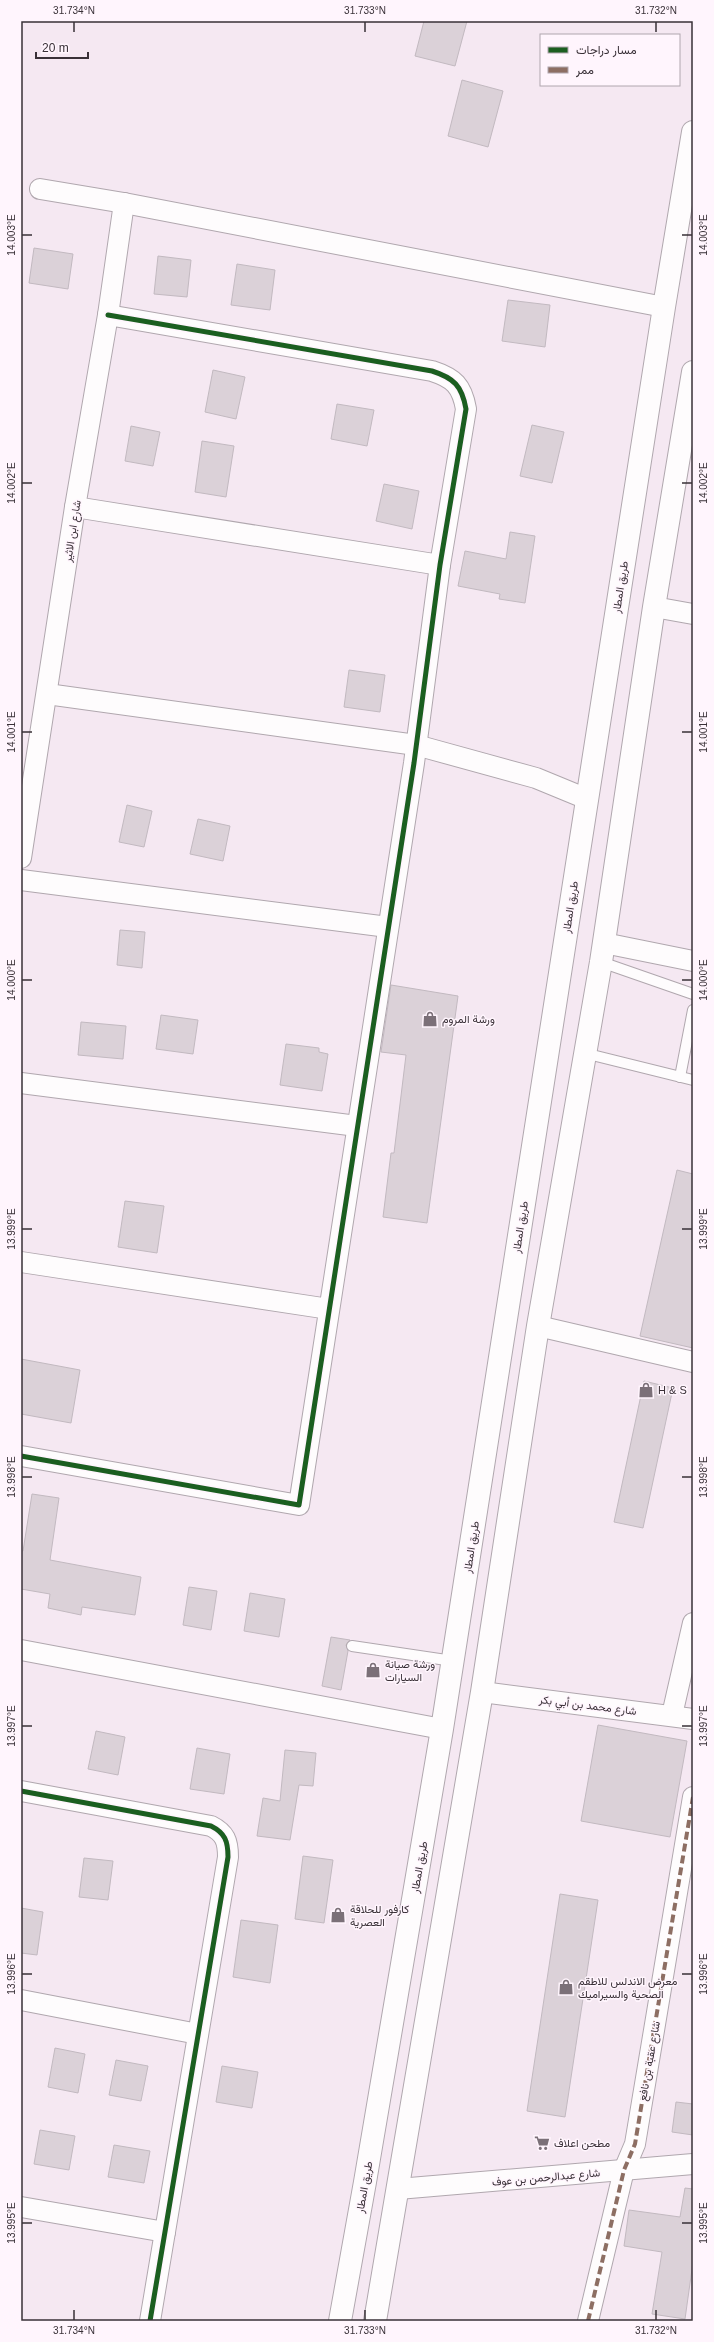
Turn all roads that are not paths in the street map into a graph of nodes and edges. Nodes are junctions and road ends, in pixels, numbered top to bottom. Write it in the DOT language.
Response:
graph roads {
  1 [pos="693,132"];
  2 [pos="40,189"];
  3 [pos="124,203"];
  4 [pos="664,306"];
  5 [pos="108,315"];
  6 [pos="693,372"];
  7 [pos="75,507"];
  8 [pos="440,565"];
  9 [pos="654,607"];
  10 [pos="693,614"];
  11 [pos="47,694"];
  12 [pos="416,745"];
  13 [pos="587,799"];
  14 [pos="21,858"];
  15 [pos="21,880"];
  16 [pos="388,927"];
  17 [pos="603,953"];
  18 [pos="693,961"];
  19 [pos="693,994"];
  20 [pos="693,1010"];
  21 [pos="584,1053"];
  22 [pos="680,1077"];
  23 [pos="693,1080"];
  24 [pos="21,1083"];
  25 [pos="357,1126"];
  26 [pos="21,1262"];
  27 [pos="329,1309"];
  28 [pos="538,1326"];
  29 [pos="693,1362"];
  30 [pos="21,1456"];
  31 [pos="693,1623"];
  32 [pos="352,1646"];
  33 [pos="21,1650"];
  34 [pos="453,1661"];
  35 [pos="482,1692"];
  36 [pos="672,1715"];
  37 [pos="693,1719"];
  38 [pos="442,1729"];
  39 [pos="21,1791"];
  40 [pos="693,1797"];
  41 [pos="21,2000"];
  42 [pos="198,2034"];
  43 [pos="693,2164"];
  44 [pos="624,2170"];
  45 [pos="398,2189"];
  46 [pos="21,2207"];
  47 [pos="165,2232"];
  48 [pos="150,2321"];
  49 [pos="340,2321"];
  50 [pos="375,2321"];
  51 [pos="588,2321"];
  1 -- 4 [label="highway, طريق المطار"];
  2 -- 3 [label="street"];
  3 -- 4 [label="street"];
  3 -- 5 [label="street, شارع ابن الاثير"];
  4 -- 13 [label="highway, طريق المطار"];
  5 -- 7 [label="street, شارع ابن الاثير"];
  5 -- 8 [label="street"];
  6 -- 9 [label="highway"];
  7 -- 8 [label="street"];
  7 -- 11 [label="street, شارع ابن الاثير"];
  8 -- 12 [label="street"];
  9 -- 10 [label="street"];
  9 -- 17 [label="highway"];
  11 -- 12 [label="street"];
  11 -- 14 [label="street, شارع ابن الاثير"];
  12 -- 13 [label="street"];
  12 -- 16 [label="street"];
  13 -- 34 [label="highway, طريق المطار"];
  15 -- 16 [label="street"];
  16 -- 25 [label="street"];
  17 -- 18 [label="street"];
  17 -- 19 [label="lane"];
  17 -- 21 [label="highway"];
  20 -- 22 [label="lane"];
  21 -- 22 [label="lane"];
  21 -- 28 [label="highway"];
  22 -- 23 [label="lane"];
  24 -- 25 [label="street"];
  25 -- 27 [label="street"];
  26 -- 27 [label="street"];
  27 -- 30 [label="street"];
  28 -- 29 [label="street"];
  28 -- 35 [label="highway"];
  31 -- 36 [label="street"];
  32 -- 34 [label="lane"];
  33 -- 38 [label="street"];
  34 -- 38 [label="highway, طريق المطار"];
  35 -- 36 [label="street, شارع محمد بن أبي بكر"];
  35 -- 45 [label="highway"];
  36 -- 37 [label="street, شارع محمد بن أبي بكر"];
  38 -- 49 [label="highway, طريق المطار"];
  39 -- 42 [label="street"];
  40 -- 44 [label="street, شارع عقبة بن نافع"];
  41 -- 42 [label="street"];
  42 -- 47 [label="street"];
  43 -- 44 [label="street, شارع عبدالرحمن بن عوف"];
  44 -- 45 [label="street, شارع عبدالرحمن بن عوف"];
  44 -- 51 [label="street, شارع عقبة بن نافع"];
  45 -- 50 [label="highway"];
  46 -- 47 [label="street"];
  47 -- 48 [label="street"];
}
